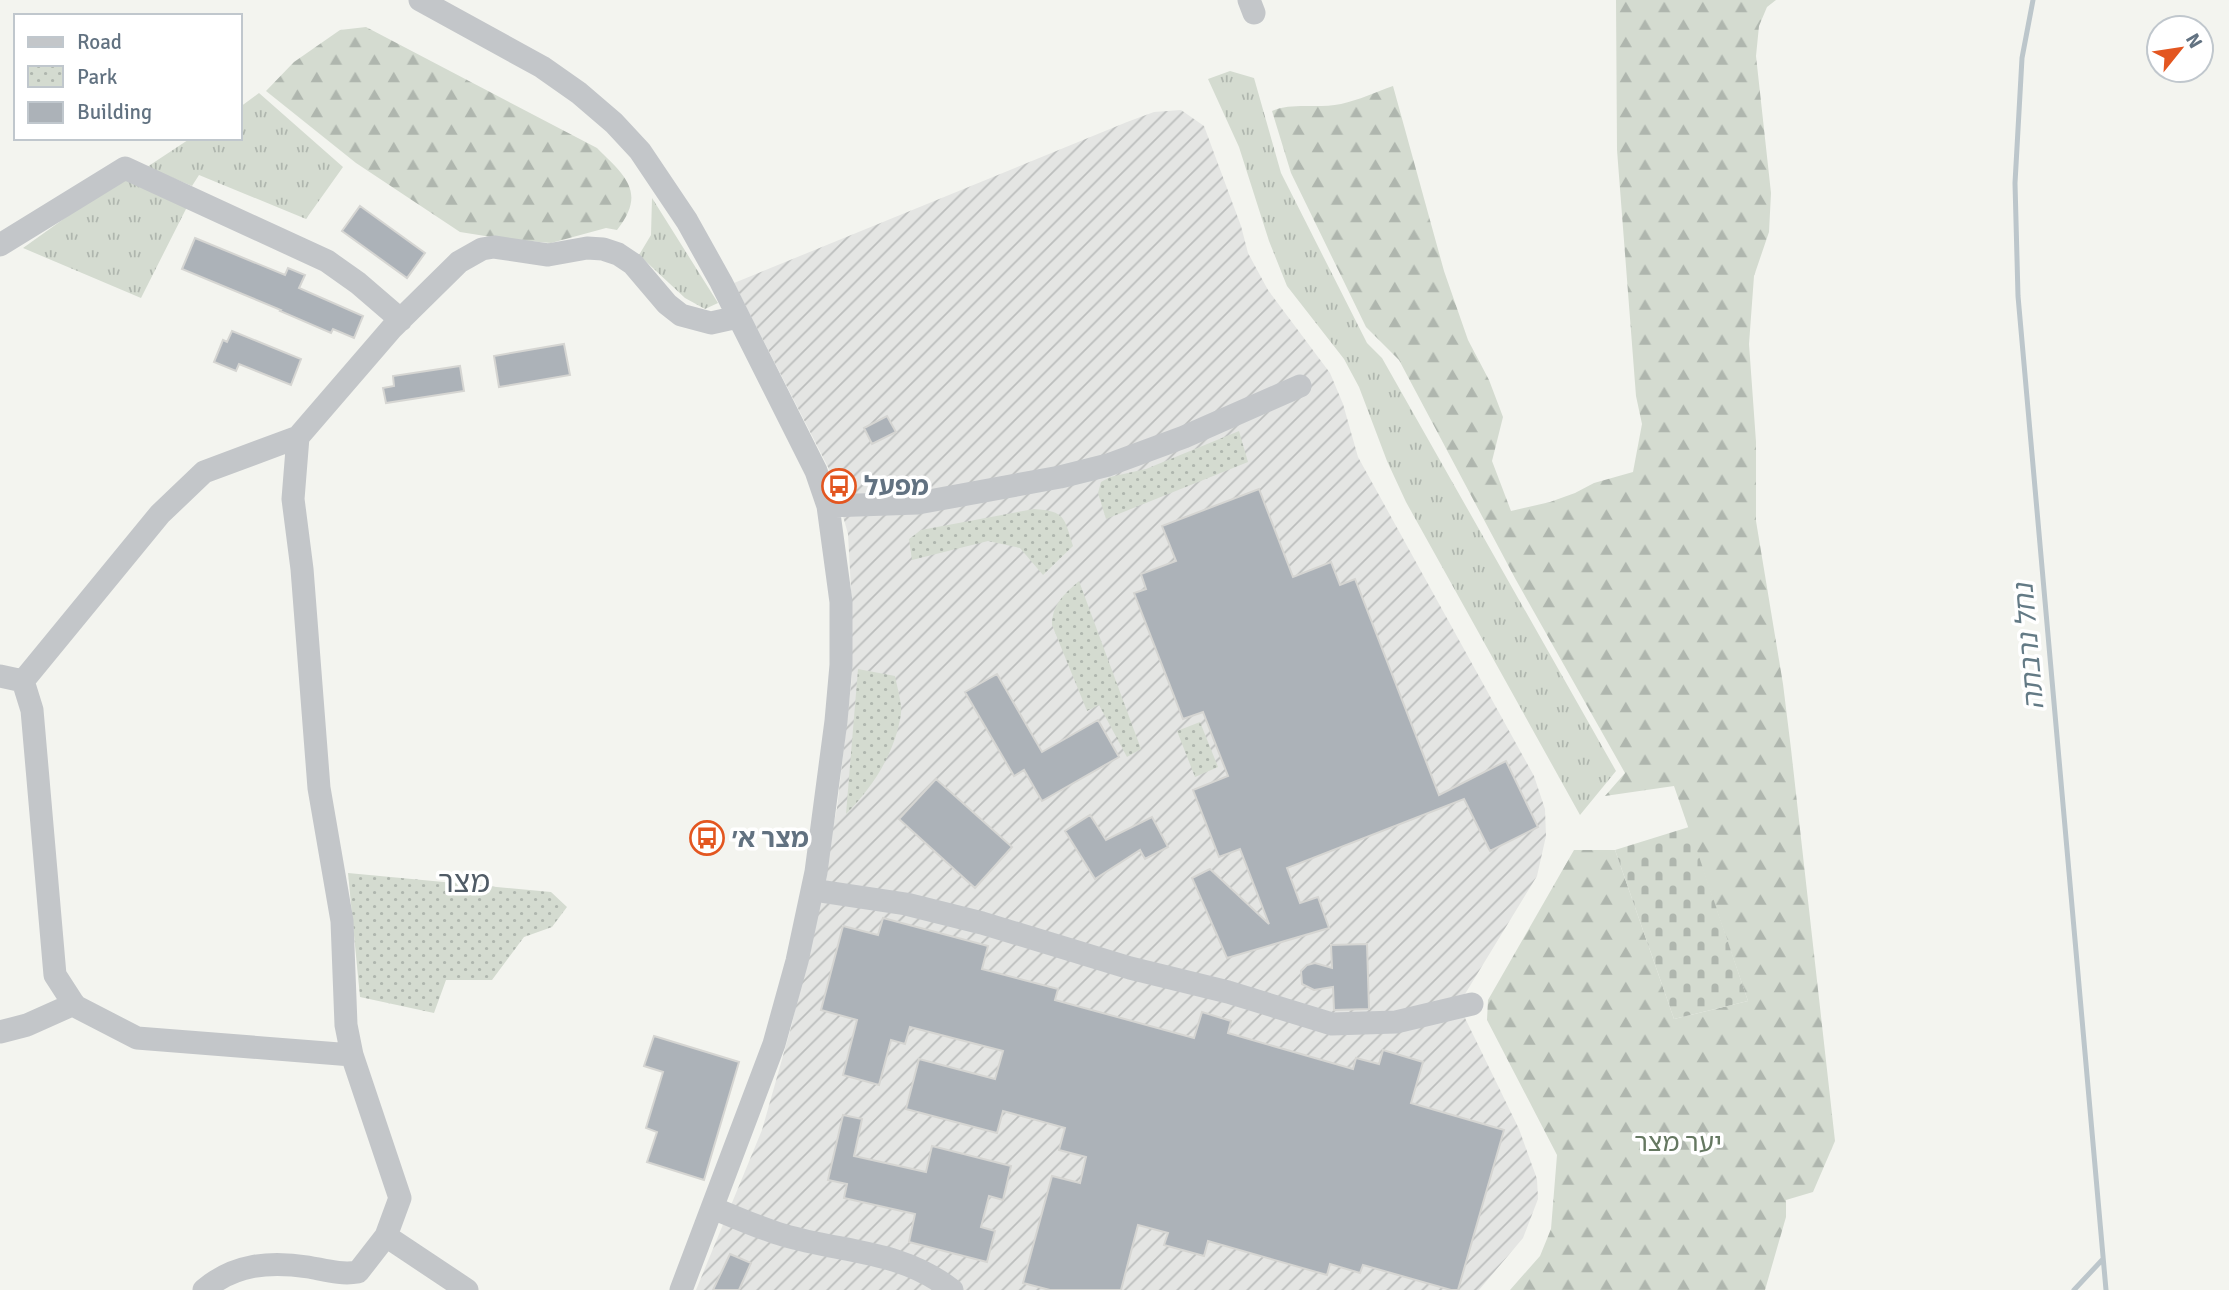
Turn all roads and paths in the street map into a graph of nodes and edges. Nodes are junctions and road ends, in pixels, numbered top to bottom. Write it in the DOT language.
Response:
graph roads {
  1 [pos="420,0"];
  2 [pos="0,245"];
  3 [pos="738,317"];
  4 [pos="401,320"];
  5 [pos="1300,386"];
  6 [pos="298,437"];
  7 [pos="828,506"];
  8 [pos="0,676"];
  9 [pos="23,681"];
  10 [pos="813,890"];
  11 [pos="74,1004"];
  12 [pos="1472,1004"];
  13 [pos="0,1032"];
  14 [pos="352,1055"];
  15 [pos="712,1208"];
  16 [pos="386,1236"];
  17 [pos="679,1287"];
  18 [pos="204,1290"];
  19 [pos="467,1290"];
  20 [pos="952,1290"];
  1 -- 3 [label="street"];
  2 -- 4 [label="street"];
  3 -- 4 [label="street"];
  3 -- 7 [label="street"];
  4 -- 6 [label="street"];
  5 -- 7 [label="street"];
  6 -- 9 [label="street"];
  6 -- 14 [label="street"];
  7 -- 10 [label="street"];
  8 -- 9 [label="street"];
  9 -- 11 [label="street"];
  10 -- 12 [label="street"];
  10 -- 15 [label="street"];
  11 -- 13 [label="street"];
  11 -- 14 [label="street"];
  14 -- 16 [label="street"];
  15 -- 17 [label="street"];
  15 -- 20 [label="street"];
  16 -- 18 [label="street"];
  16 -- 19 [label="street"];
}
